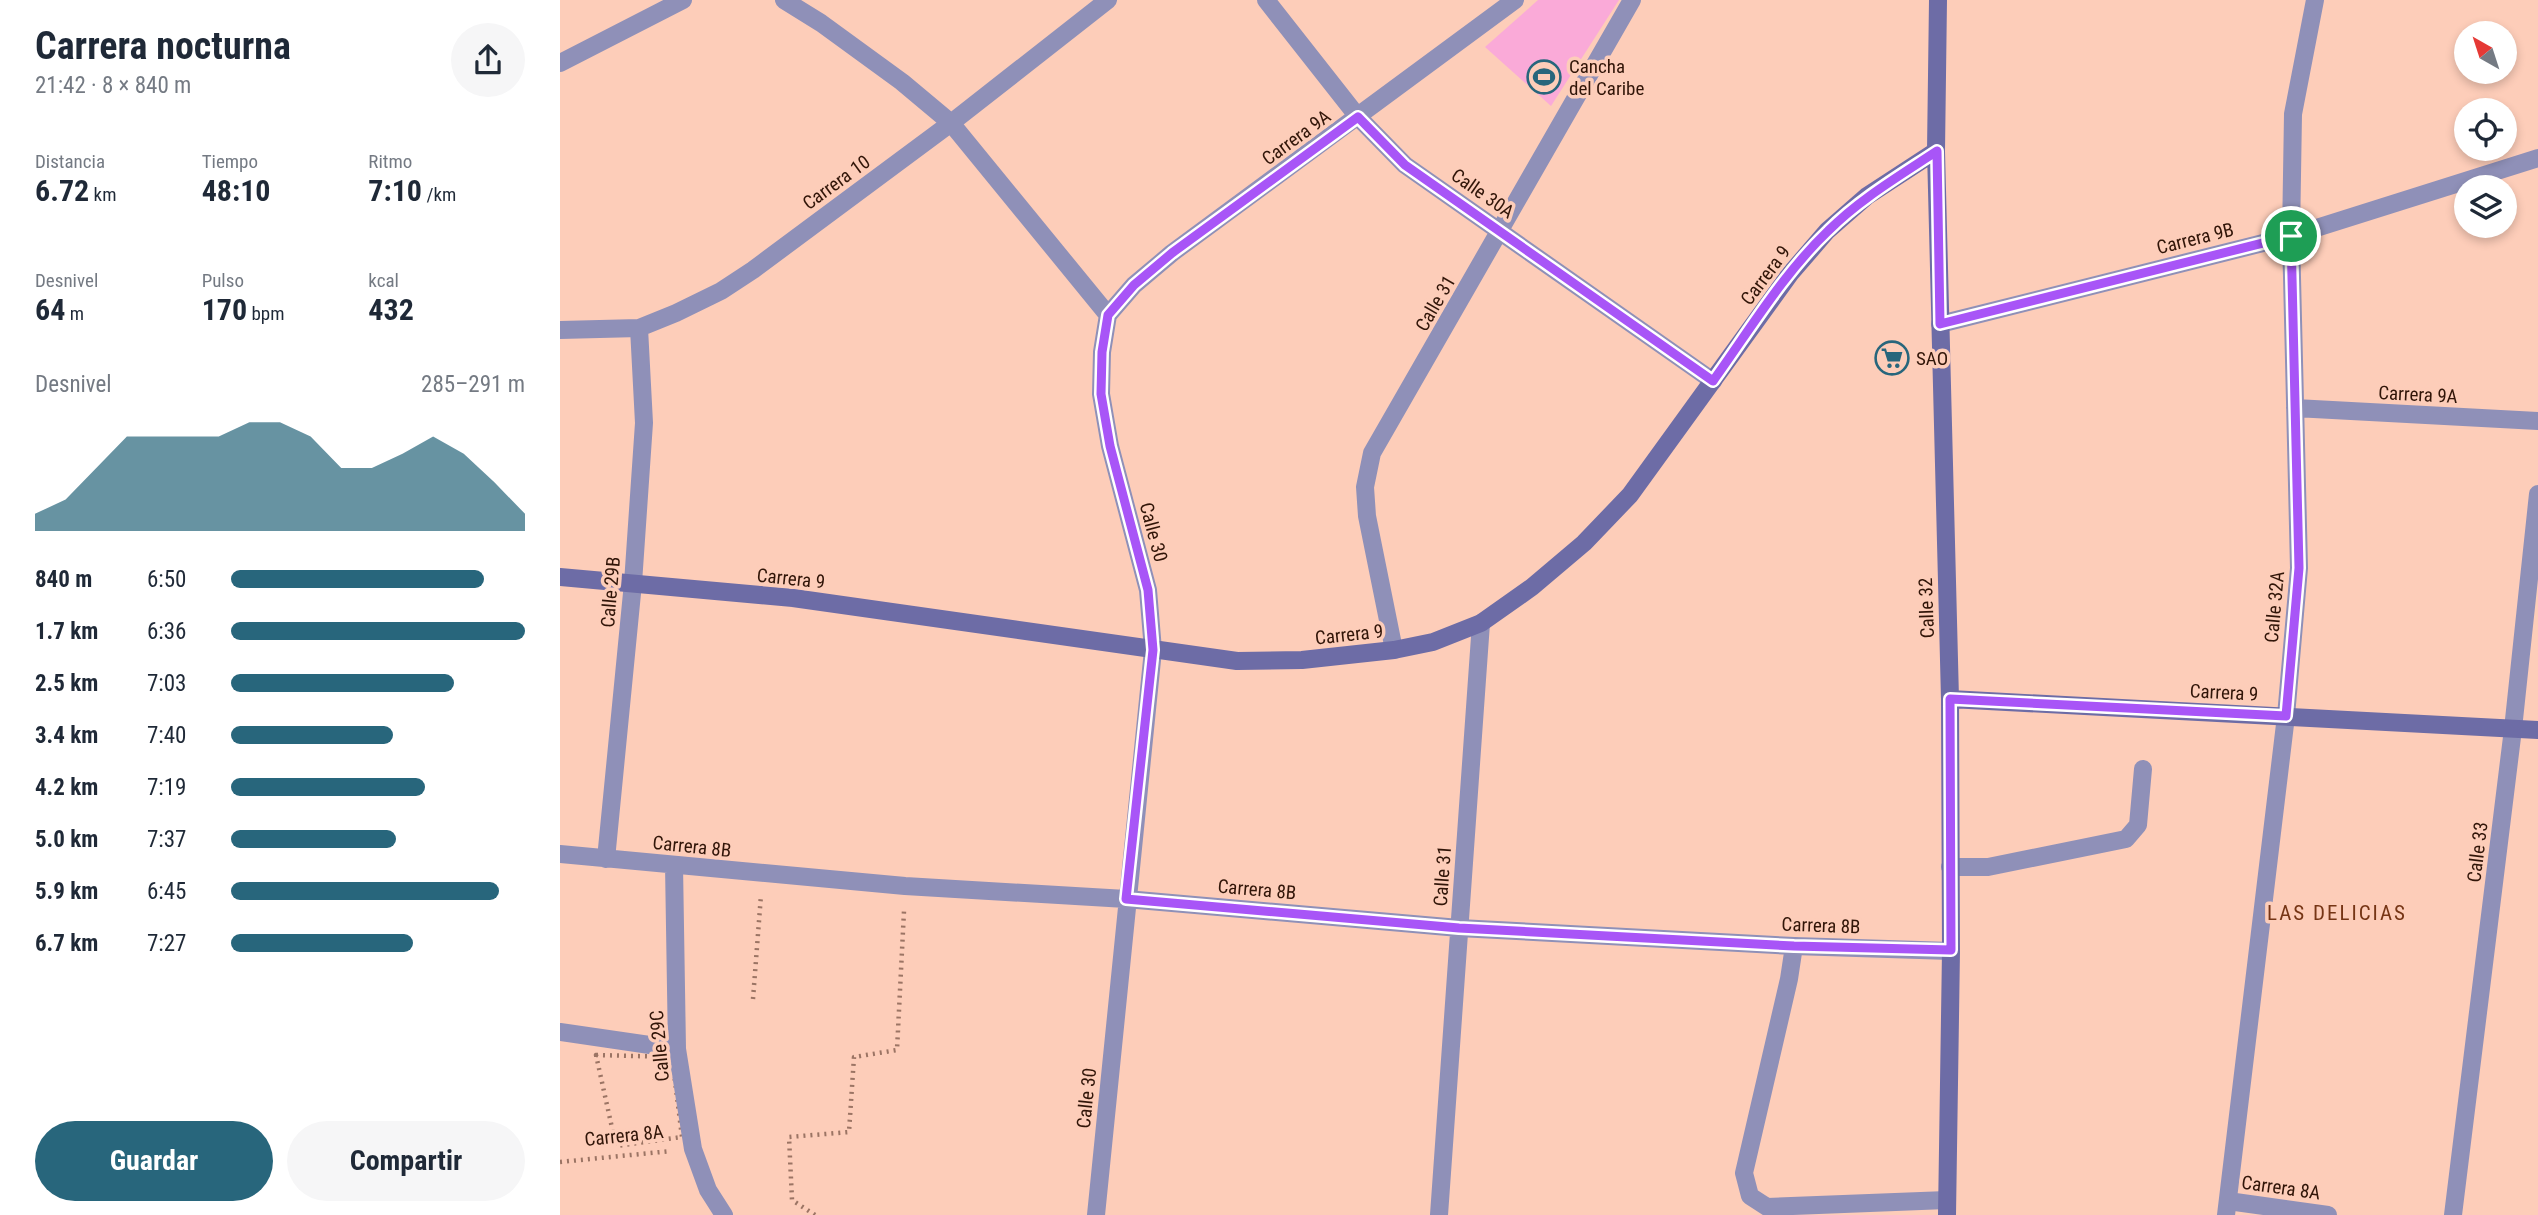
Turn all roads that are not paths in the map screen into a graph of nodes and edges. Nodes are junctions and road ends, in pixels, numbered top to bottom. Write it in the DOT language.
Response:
graph roads {
  1 [pos="683,0"];
  2 [pos="784,0"];
  3 [pos="1108,0"];
  4 [pos="1266,0"];
  5 [pos="1516,0"];
  6 [pos="1632,0"];
  7 [pos="1938,0"];
  8 [pos="2315,0"];
  9 [pos="560,63"];
  10 [pos="1358,117"];
  11 [pos="951,123"];
  12 [pos="1937,151"];
  13 [pos="2538,158"];
  14 [pos="1501,232"];
  15 [pos="2291,236"];
  16 [pos="1108,315"];
  17 [pos="1940,324"];
  18 [pos="639,328"];
  19 [pos="560,330"];
  20 [pos="1713,381"];
  21 [pos="2295,408"];
  22 [pos="2538,421"];
  23 [pos="2538,494"];
  24 [pos="560,577"];
  25 [pos="633,583"];
  26 [pos="1481,623"];
  27 [pos="1153,650"];
  28 [pos="1394,650"];
  29 [pos="1950,699"];
  30 [pos="2286,716"];
  31 [pos="2514,729"];
  32 [pos="2538,730"];
  33 [pos="2143,769"];
  34 [pos="560,854"];
  35 [pos="606,859"];
  36 [pos="681,866"];
  37 [pos="1950,867"];
  38 [pos="1126,899"];
  39 [pos="1459,928"];
  40 [pos="1794,946"];
  41 [pos="1951,950"];
  42 [pos="560,1032"];
  43 [pos="672,1053"];
  44 [pos="1947,1208"];
  45 [pos="2227,1208"];
  46 [pos="724,1215"];
  47 [pos="1096,1215"];
  48 [pos="1439,1215"];
  49 [pos="2328,1215"];
  50 [pos="2453,1215"];
  1 -- 9 [label="street"];
  2 -- 11 [label="street"];
  3 -- 11 [label="street, Carrera 10"];
  4 -- 10 [label="street, Calle 30A"];
  5 -- 10 [label="street, Carrera 9A"];
  6 -- 14 [label="street, Calle 31"];
  7 -- 12 [label="street, Calle 32"];
  8 -- 15 [label="street, Calle 32A"];
  10 -- 14 [label="street, Calle 30A"];
  10 -- 16 [label="street, Carrera 9A"];
  11 -- 16 [label="street"];
  11 -- 18 [label="street, Carrera 10"];
  12 -- 17 [label="street, Calle 32"];
  12 -- 20 [label="street, Carrera 9"];
  13 -- 15 [label="street, Carrera 9B"];
  14 -- 20 [label="street, Calle 30A"];
  14 -- 28 [label="street, Calle 31"];
  15 -- 17 [label="street, Carrera 9B"];
  15 -- 21 [label="street, Calle 32A"];
  16 -- 27 [label="street, Calle 30"];
  17 -- 29 [label="street, Calle 32"];
  18 -- 19 [label="street, Carrera 10"];
  18 -- 25 [label="street, Calle 29B"];
  20 -- 26 [label="street, Carrera 9"];
  21 -- 22 [label="street, Carrera 9A"];
  21 -- 30 [label="street, Calle 32A"];
  23 -- 31 [label="street, Calle 33"];
  24 -- 25 [label="street, Carrera 9"];
  25 -- 27 [label="street, Carrera 9"];
  25 -- 35 [label="street, Calle 29B"];
  26 -- 28 [label="street, Carrera 9"];
  26 -- 39 [label="street, Calle 31"];
  27 -- 28 [label="street, Carrera 9"];
  27 -- 38 [label="street, Calle 30"];
  29 -- 30 [label="street, Carrera 9"];
  29 -- 37 [label="street, Calle 32"];
  30 -- 31 [label="street, Carrera 9"];
  30 -- 45 [label="street, Calle 32A"];
  31 -- 32 [label="street, Carrera 9"];
  31 -- 50 [label="street, Calle 33"];
  33 -- 37 [label="street"];
  34 -- 35 [label="street, Carrera 8B"];
  35 -- 36 [label="street, Carrera 8B"];
  36 -- 38 [label="street, Carrera 8B"];
  36 -- 43 [label="street, Calle 29C"];
  37 -- 41 [label="street, Calle 32"];
  38 -- 39 [label="street, Carrera 8B"];
  38 -- 47 [label="street, Calle 30"];
  39 -- 40 [label="street, Carrera 8B"];
  39 -- 48 [label="street, Calle 31"];
  40 -- 41 [label="street, Carrera 8B"];
  40 -- 44 [label="street"];
  41 -- 44 [label="street, Calle 32"];
  42 -- 43 [label="street"];
  43 -- 46 [label="street, Calle 29C"];
  45 -- 49 [label="street, Carrera 8A"];
}
